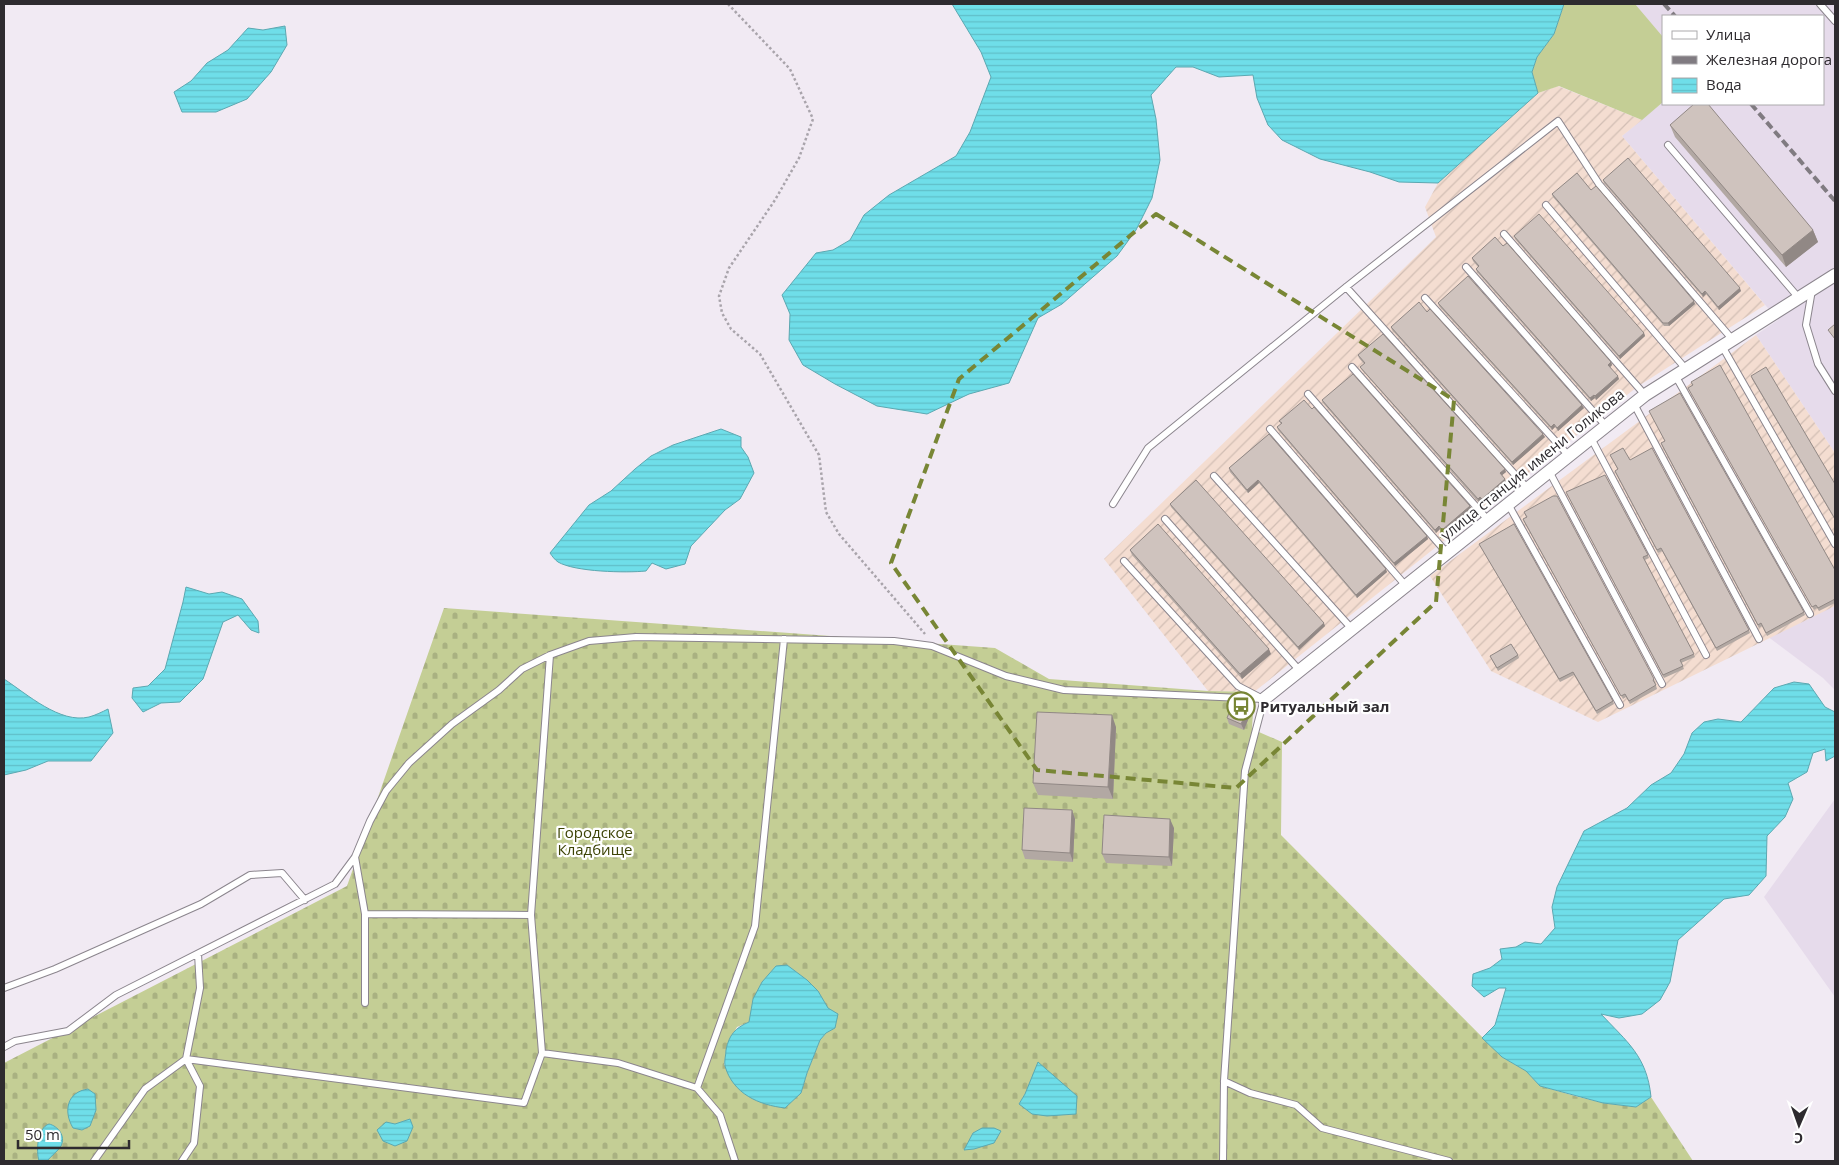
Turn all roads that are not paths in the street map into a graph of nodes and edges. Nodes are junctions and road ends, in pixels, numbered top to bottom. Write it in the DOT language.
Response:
graph roads {
  1 [pos="1820,4"];
  2 [pos="1835,21"];
  3 [pos="1668,145"];
  4 [pos="1546,205"];
  5 [pos="1504,234"];
  6 [pos="1466,267"];
  7 [pos="1835,274"];
  8 [pos="1346,287"];
  9 [pos="1812,288"];
  10 [pos="1425,298"];
  11 [pos="1798,298"];
  12 [pos="1727,342"];
  13 [pos="1352,367"];
  14 [pos="1680,371"];
  15 [pos="1835,391"];
  16 [pos="1308,394"];
  17 [pos="1645,395"];
  18 [pos="1634,404"];
  19 [pos="1606,426"];
  20 [pos="1270,428"];
  21 [pos="1591,438"];
  22 [pos="1568,456"];
  23 [pos="1549,471"];
  24 [pos="1214,476"];
  25 [pos="1528,489"];
  26 [pos="1113,504"];
  27 [pos="1508,504"];
  28 [pos="1165,519"];
  29 [pos="1488,520"];
  30 [pos="1835,544"];
  31 [pos="1447,553"];
  32 [pos="1124,561"];
  33 [pos="1406,586"];
  34 [pos="1810,614"];
  35 [pos="1352,629"];
  36 [pos="784,639"];
  37 [pos="1759,639"];
  38 [pos="1706,654"];
  39 [pos="550,655"];
  40 [pos="1300,671"];
  41 [pos="1662,684"];
  42 [pos="1264,699"];
  43 [pos="1620,705"];
  44 [pos="355,857"];
  45 [pos="304,900"];
  46 [pos="365,914"];
  47 [pos="531,915"];
  48 [pos="198,954"];
  49 [pos="4,988"];
  50 [pos="366,1003"];
  51 [pos="4,1048"];
  52 [pos="542,1053"];
  53 [pos="186,1060"];
  54 [pos="1224,1081"];
  55 [pos="696,1088"];
  56 [pos="94,1161"];
  57 [pos="182,1161"];
  58 [pos="735,1161"];
  59 [pos="1223,1161"];
  60 [pos="1450,1161"];
  1 -- 2 [label="lane"];
  3 -- 11 [label="lane"];
  4 -- 14 [label="lane"];
  5 -- 17 [label="lane"];
  6 -- 19 [label="lane"];
  7 -- 9 [label="street, улица станция имени Голикова"];
  8 -- 12 [label="lane"];
  8 -- 25 [label="lane"];
  8 -- 26 [label="lane"];
  9 -- 11 [label="street, улица станция имени Голикова"];
  9 -- 15 [label="lane"];
  10 -- 22 [label="lane"];
  11 -- 12 [label="street, улица станция имени Голикова"];
  12 -- 14 [label="street, улица станция имени Голикова"];
  12 -- 30 [label="lane"];
  13 -- 29 [label="lane"];
  14 -- 17 [label="street, улица станция имени Голикова"];
  14 -- 34 [label="lane"];
  16 -- 31 [label="lane"];
  17 -- 18 [label="street, улица станция имени Голикова"];
  18 -- 19 [label="street, улица станция имени Голикова"];
  18 -- 37 [label="lane"];
  19 -- 21 [label="street, улица станция имени Голикова"];
  20 -- 33 [label="lane"];
  21 -- 22 [label="street, улица станция имени Голикова"];
  21 -- 38 [label="lane"];
  22 -- 23 [label="street, улица станция имени Голикова"];
  23 -- 25 [label="street, улица станция имени Голикова"];
  23 -- 41 [label="lane"];
  24 -- 35 [label="lane"];
  25 -- 27 [label="street, улица станция имени Голикова"];
  27 -- 29 [label="street, улица станция имени Голикова"];
  27 -- 43 [label="lane"];
  28 -- 40 [label="lane"];
  29 -- 31 [label="street, улица станция имени Голикова"];
  31 -- 33 [label="street, улица станция имени Голикова"];
  32 -- 42 [label="lane"];
  33 -- 35 [label="street, улица станция имени Голикова"];
  35 -- 40 [label="street, улица станция имени Голикова"];
  36 -- 39 [label="lane"];
  36 -- 42 [label="lane"];
  36 -- 55 [label="lane"];
  39 -- 44 [label="lane"];
  39 -- 47 [label="lane"];
  40 -- 42 [label="street, улица станция имени Голикова"];
  42 -- 54 [label="lane"];
  44 -- 45 [label="lane"];
  44 -- 46 [label="lane"];
  45 -- 48 [label="lane"];
  45 -- 49 [label="lane"];
  46 -- 47 [label="lane"];
  46 -- 50 [label="lane"];
  47 -- 52 [label="lane"];
  48 -- 51 [label="lane"];
  48 -- 53 [label="lane"];
  52 -- 53 [label="lane"];
  52 -- 55 [label="lane"];
  53 -- 56 [label="lane"];
  53 -- 57 [label="lane"];
  54 -- 59 [label="lane"];
  54 -- 60 [label="lane"];
  55 -- 58 [label="lane"];
}
